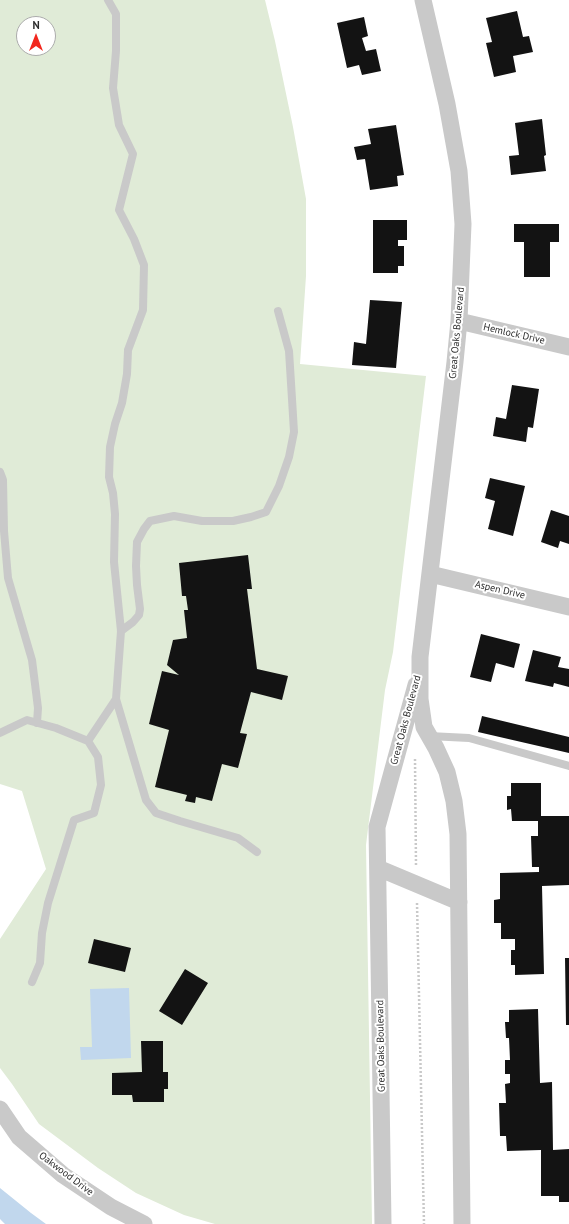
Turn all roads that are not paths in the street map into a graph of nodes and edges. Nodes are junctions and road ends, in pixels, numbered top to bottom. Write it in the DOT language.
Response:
graph roads {
  1 [pos="108,0"];
  2 [pos="423,0"];
  3 [pos="278,311"];
  4 [pos="459,321"];
  5 [pos="569,347"];
  6 [pos="0,472"];
  7 [pos="430,574"];
  8 [pos="569,607"];
  9 [pos="121,631"];
  10 [pos="420,667"];
  11 [pos="116,699"];
  12 [pos="37,722"];
  13 [pos="0,734"];
  14 [pos="429,736"];
  15 [pos="88,741"];
  16 [pos="569,766"];
  17 [pos="257,852"];
  18 [pos="378,868"];
  19 [pos="459,902"];
  20 [pos="32,982"];
  21 [pos="0,1109"];
  22 [pos="144,1224"];
  23 [pos="383,1224"];
  24 [pos="462,1224"];
  1 -- 9 [label="lane"];
  2 -- 4 [label="street, Great Oaks Boulevard"];
  3 -- 9 [label="lane"];
  4 -- 5 [label="street, Hemlock Drive"];
  4 -- 7 [label="street, Great Oaks Boulevard"];
  6 -- 12 [label="lane"];
  7 -- 8 [label="street, Aspen Drive"];
  7 -- 10 [label="street, Great Oaks Boulevard"];
  9 -- 11 [label="lane"];
  10 -- 14 [label="street, Great Oaks Boulevard"];
  10 -- 18 [label="street, Great Oaks Boulevard"];
  11 -- 15 [label="lane"];
  11 -- 17 [label="lane"];
  12 -- 13 [label="lane"];
  12 -- 15 [label="lane"];
  14 -- 16 [label="lane"];
  14 -- 19 [label="street, Great Oaks Boulevard"];
  15 -- 20 [label="lane"];
  18 -- 19 [label="street"];
  18 -- 23 [label="street, Great Oaks Boulevard"];
  19 -- 24 [label="street, Great Oaks Boulevard"];
  21 -- 22 [label="street, Oakwood Drive"];
}
